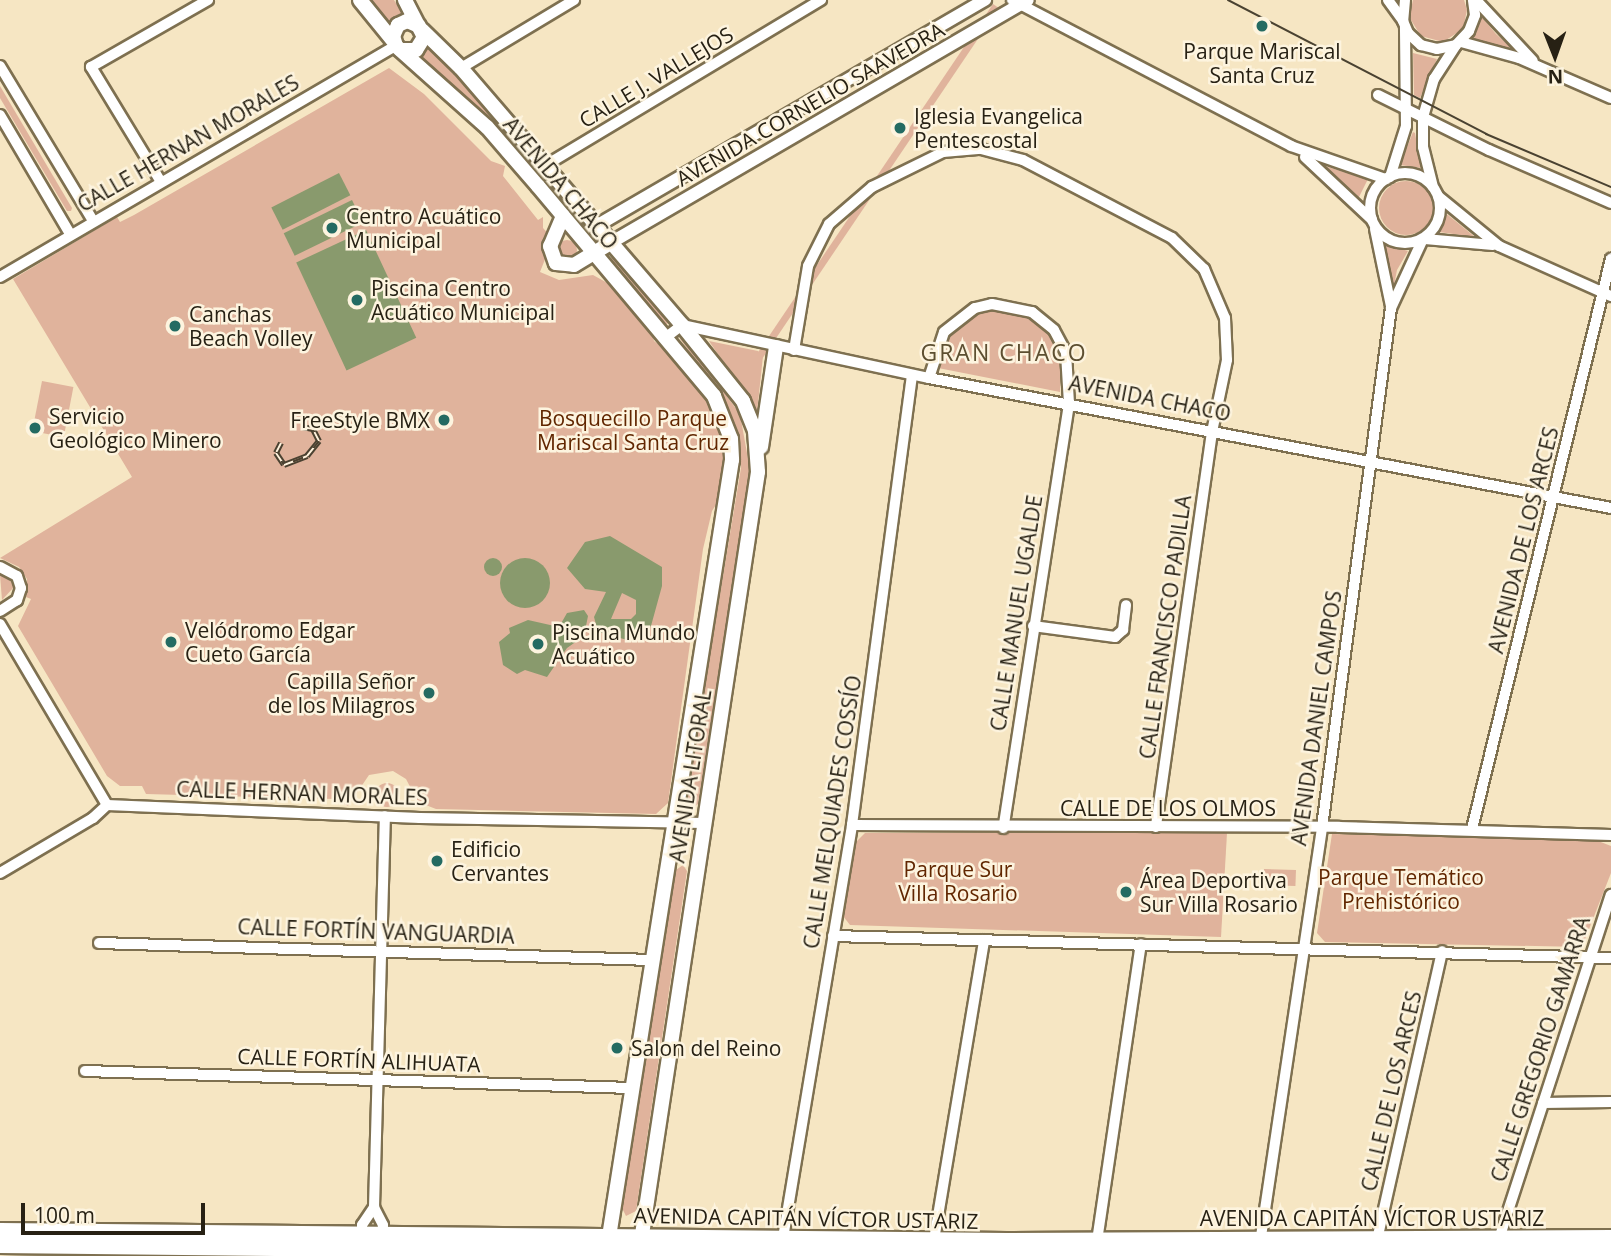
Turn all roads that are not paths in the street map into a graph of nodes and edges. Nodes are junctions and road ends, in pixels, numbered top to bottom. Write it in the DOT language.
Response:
graph roads {
  1 [pos="208,0"];
  2 [pos="360,0"];
  3 [pos="405,0"];
  4 [pos="574,0"];
  5 [pos="821,0"];
  6 [pos="985,0"];
  7 [pos="1388,0"];
  8 [pos="1405,0"];
  9 [pos="1475,0"];
  10 [pos="1020,1"];
  11 [pos="1404,24"];
  12 [pos="421,28"];
  13 [pos="1459,43"];
  14 [pos="397,46"];
  15 [pos="0,66"];
  16 [pos="1537,66"];
  17 [pos="461,68"];
  18 [pos="1378,94"];
  19 [pos="1611,98"];
  20 [pos="1407,110"];
  21 [pos="0,115"];
  22 [pos="1423,117"];
  23 [pos="1291,146"];
  24 [pos="545,165"];
  25 [pos="1388,178"];
  26 [pos="161,182"];
  27 [pos="1435,191"];
  28 [pos="1611,203"];
  29 [pos="563,216"];
  30 [pos="93,221"];
  31 [pos="1372,221"];
  32 [pos="598,225"];
  33 [pos="70,234"];
  34 [pos="1423,240"];
  35 [pos="612,242"];
  36 [pos="1499,246"];
  37 [pos="594,254"];
  38 [pos="1611,259"];
  39 [pos="0,277"];
  40 [pos="1607,294"];
  41 [pos="1391,308"];
  42 [pos="682,325"];
  43 [pos="665,338"];
  44 [pos="776,347"];
  45 [pos="794,350"];
  46 [pos="912,374"];
  47 [pos="929,378"];
  48 [pos="1069,404"];
  49 [pos="1213,432"];
  50 [pos="1369,462"];
  51 [pos="758,472"];
  52 [pos="1554,498"];
  53 [pos="1611,508"];
  54 [pos="0,567"];
  55 [pos="1126,605"];
  56 [pos="0,611"];
  57 [pos="0,624"];
  58 [pos="1033,626"];
  59 [pos="107,804"];
  60 [pos="385,816"];
  61 [pos="674,823"];
  62 [pos="704,823"];
  63 [pos="852,825"];
  64 [pos="1156,827"];
  65 [pos="1322,827"];
  66 [pos="1003,828"];
  67 [pos="1472,830"];
  68 [pos="1611,835"];
  69 [pos="0,873"];
  70 [pos="1611,895"];
  71 [pos="833,936"];
  72 [pos="985,940"];
  73 [pos="99,943"];
  74 [pos="1141,944"];
  75 [pos="1303,948"];
  76 [pos="381,950"];
  77 [pos="1442,951"];
  78 [pos="1591,957"];
  79 [pos="1611,958"];
  80 [pos="653,960"];
  81 [pos="85,1072"];
  82 [pos="378,1080"];
  83 [pos="633,1088"];
  84 [pos="1543,1102"];
  85 [pos="1611,1102"];
  86 [pos="374,1207"];
  87 [pos="0,1231"];
  88 [pos="1499,1237"];
  89 [pos="1611,1238"];
  90 [pos="934,1240"];
  91 [pos="1377,1240"];
  92 [pos="1097,1241"];
  93 [pos="0,1245"];
  94 [pos="597,1245"];
  95 [pos="362,1247"];
  96 [pos="382,1247"];
  97 [pos="782,1247"];
  98 [pos="640,1249"];
  99 [pos="1006,1251"];
  100 [pos="1258,1251"];
  101 [pos="1611,1253"];
  102 [pos="1495,1255"];
  1 -- 26 [label="street"];
  2 -- 14 [label="main road, AVENIDA CHACO"];
  3 -- 12 [label="main road, AVENIDA CHACO"];
  4 -- 17 [label="street"];
  5 -- 24 [label="street, CALLE J. VALLEJOS"];
  6 -- 32 [label="street, AVENIDA CORNELIO SAAVEDRA"];
  7 -- 11 [label="street"];
  8 -- 11 [label="street"];
  9 -- 13 [label="street"];
  9 -- 16 [label="street"];
  10 -- 23 [label="street"];
  10 -- 35 [label="street, AVENIDA CORNELIO SAAVEDRA"];
  11 -- 13 [label="street"];
  11 -- 20 [label="street"];
  12 -- 14 [label="main road"];
  12 -- 14 [label="main road"];
  12 -- 17 [label="main road, AVENIDA CHACO"];
  13 -- 16 [label="street"];
  13 -- 22 [label="street"];
  14 -- 26 [label="street, CALLE HERNAN MORALES"];
  14 -- 29 [label="main road, AVENIDA CHACO"];
  15 -- 30 [label="street"];
  16 -- 19 [label="street"];
  17 -- 24 [label="main road, AVENIDA CHACO"];
  18 -- 20 [label="street"];
  20 -- 22 [label="street"];
  20 -- 25 [label="street"];
  21 -- 33 [label="street"];
  22 -- 27 [label="street"];
  22 -- 28 [label="street"];
  23 -- 25 [label="street"];
  23 -- 31 [label="street"];
  24 -- 32 [label="main road, AVENIDA CHACO"];
  25 -- 27 [label="street"];
  25 -- 31 [label="street"];
  26 -- 30 [label="street, CALLE HERNAN MORALES"];
  27 -- 34 [label="street"];
  27 -- 36 [label="street"];
  29 -- 37 [label="main road, AVENIDA CHACO"];
  29 -- 37 [label="main road"];
  30 -- 33 [label="street, CALLE HERNAN MORALES"];
  31 -- 34 [label="street"];
  31 -- 41 [label="street, AVENIDA DANIEL CAMPOS"];
  32 -- 35 [label="main road, AVENIDA CHACO"];
  33 -- 39 [label="street, CALLE HERNAN MORALES"];
  34 -- 36 [label="street"];
  34 -- 41 [label="street, AVENIDA DANIEL CAMPOS"];
  35 -- 37 [label="main road"];
  35 -- 42 [label="main road, AVENIDA CHACO"];
  36 -- 40 [label="street"];
  37 -- 43 [label="main road, AVENIDA CHACO"];
  38 -- 40 [label="street, AVENIDA DE LOS ARCES"];
  40 -- 52 [label="street, AVENIDA DE LOS ARCES"];
  41 -- 50 [label="street, AVENIDA DANIEL CAMPOS"];
  42 -- 43 [label="street"];
  42 -- 44 [label="street, AVENIDA CHACO"];
  42 -- 51 [label="main road, AVENIDA LITORAL"];
  43 -- 61 [label="main road, AVENIDA LITORAL"];
  44 -- 45 [label="street, AVENIDA CHACO"];
  44 -- 51 [label="main road"];
  45 -- 46 [label="street, AVENIDA CHACO"];
  45 -- 49 [label="street, CALLE FRANCISCO PADILLA"];
  46 -- 47 [label="street, AVENIDA CHACO"];
  46 -- 63 [label="street, CALLE MELQUIADES COSSÍO"];
  47 -- 48 [label="street, AVENIDA CHACO"];
  47 -- 48 [label="street, CALLE MANUEL UGALDE"];
  48 -- 49 [label="street, AVENIDA CHACO"];
  48 -- 58 [label="street, CALLE MANUEL UGALDE"];
  49 -- 50 [label="street, AVENIDA CHACO"];
  49 -- 64 [label="street, CALLE FRANCISCO PADILLA"];
  50 -- 52 [label="street, AVENIDA CHACO"];
  50 -- 65 [label="street, AVENIDA DANIEL CAMPOS"];
  51 -- 62 [label="main road, AVENIDA LITORAL"];
  52 -- 53 [label="street, AVENIDA CHACO"];
  52 -- 67 [label="street, AVENIDA DE LOS ARCES"];
  54 -- 56 [label="street"];
  55 -- 58 [label="street"];
  57 -- 59 [label="street"];
  58 -- 66 [label="street, CALLE MANUEL UGALDE"];
  59 -- 60 [label="street, CALLE HERNAN MORALES"];
  59 -- 69 [label="street"];
  60 -- 61 [label="street, CALLE HERNAN MORALES"];
  60 -- 76 [label="street"];
  61 -- 62 [label="street, CALLE HERNAN MORALES"];
  61 -- 80 [label="main road, AVENIDA LITORAL"];
  62 -- 98 [label="main road, AVENIDA LITORAL"];
  63 -- 66 [label="street, CALLE DE LOS OLMOS"];
  63 -- 71 [label="street, CALLE MELQUIADES COSSÍO"];
  64 -- 65 [label="street, CALLE DE LOS OLMOS"];
  64 -- 66 [label="street, CALLE DE LOS OLMOS"];
  65 -- 67 [label="street, CALLE DE LOS OLMOS"];
  65 -- 75 [label="street, AVENIDA DANIEL CAMPOS"];
  67 -- 68 [label="street, CALLE DE LOS OLMOS"];
  70 -- 78 [label="street, CALLE GREGORIO GAMARRA"];
  71 -- 72 [label="street"];
  71 -- 97 [label="street, CALLE MELQUIADES COSSÍO"];
  72 -- 74 [label="street"];
  72 -- 90 [label="street"];
  73 -- 76 [label="street, CALLE FORTÍN VANGUARDIA"];
  74 -- 75 [label="street"];
  74 -- 92 [label="street"];
  75 -- 77 [label="street"];
  75 -- 100 [label="street, AVENIDA DANIEL CAMPOS"];
  76 -- 80 [label="street, CALLE FORTÍN VANGUARDIA"];
  76 -- 82 [label="street"];
  77 -- 78 [label="street"];
  77 -- 91 [label="street, CALLE DE LOS ARCES"];
  78 -- 79 [label="street"];
  78 -- 84 [label="street, CALLE GREGORIO GAMARRA"];
  80 -- 83 [label="main road, AVENIDA LITORAL"];
  81 -- 82 [label="street, CALLE FORTÍN ALIHUATA"];
  82 -- 83 [label="street, CALLE FORTÍN ALIHUATA"];
  82 -- 86 [label="street"];
  83 -- 94 [label="main road, AVENIDA LITORAL"];
  84 -- 85 [label="street"];
  84 -- 88 [label="street, CALLE GREGORIO GAMARRA"];
  86 -- 95 [label="street"];
  86 -- 96 [label="street"];
  87 -- 95 [label="main road, AVENIDA CAPITÁN VÍCTOR USTARIZ"];
  88 -- 89 [label="main road, AVENIDA CAPITÁN VÍCTOR USTARIZ"];
  88 -- 91 [label="main road, AVENIDA CAPITÁN VÍCTOR USTARIZ"];
  88 -- 102 [label="street, CALLE GREGORIO GAMARRA"];
  90 -- 97 [label="main road, AVENIDA CAPITÁN VÍCTOR USTARIZ"];
  90 -- 99 [label="main road, AVENIDA CAPITÁN VÍCTOR USTARIZ"];
  91 -- 100 [label="main road, AVENIDA CAPITÁN VÍCTOR USTARIZ"];
  92 -- 99 [label="main road, AVENIDA CAPITÁN VÍCTOR USTARIZ"];
  92 -- 100 [label="main road, AVENIDA CAPITÁN VÍCTOR USTARIZ"];
  93 -- 95 [label="main road, AVENIDA CAPITÁN VÍCTOR USTARIZ"];
  94 -- 96 [label="main road, AVENIDA CAPITÁN VÍCTOR USTARIZ"];
  94 -- 98 [label="main road, AVENIDA CAPITÁN VÍCTOR USTARIZ"];
  94 -- 98 [label="main road, AVENIDA CAPITÁN VÍCTOR USTARIZ"];
  95 -- 96 [label="main road, AVENIDA CAPITÁN VÍCTOR USTARIZ"];
  97 -- 98 [label="main road, AVENIDA CAPITÁN VÍCTOR USTARIZ"];
  97 -- 99 [label="main road, AVENIDA CAPITÁN VÍCTOR USTARIZ"];
  99 -- 100 [label="main road, AVENIDA CAPITÁN VÍCTOR USTARIZ"];
  100 -- 102 [label="main road, AVENIDA CAPITÁN VÍCTOR USTARIZ"];
  101 -- 102 [label="main road, AVENIDA CAPITÁN VÍCTOR USTARIZ"];
}
